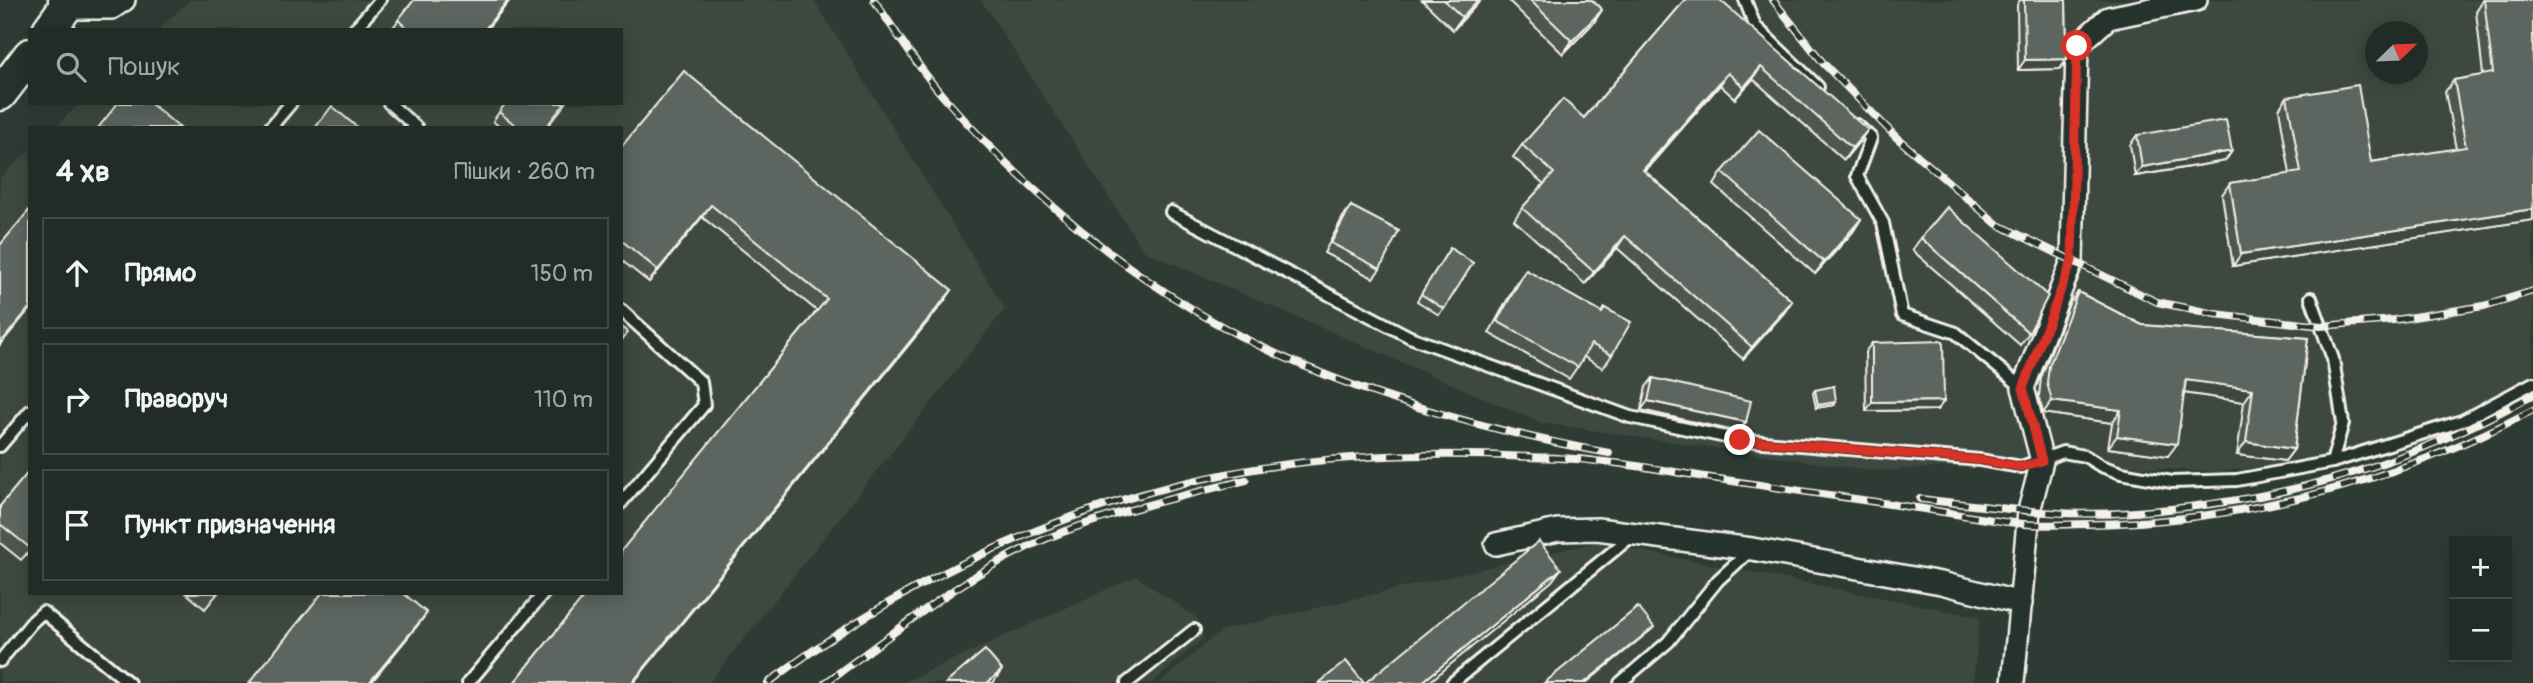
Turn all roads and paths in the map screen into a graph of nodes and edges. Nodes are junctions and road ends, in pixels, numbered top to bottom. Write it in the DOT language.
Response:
graph roads {
  1 [pos="124,0"];
  2 [pos="380,0"];
  3 [pos="1745,0"];
  4 [pos="2196,0"];
  5 [pos="60,13"];
  6 [pos="356,28"];
  7 [pos="28,58"];
  8 [pos="1823,91"];
  9 [pos="0,94"];
  10 [pos="289,105"];
  11 [pos="391,105"];
  12 [pos="1852,119"];
  13 [pos="272,126"];
  14 [pos="415,126"];
  15 [pos="1171,212"];
  16 [pos="2311,298"];
  17 [pos="623,312"];
  18 [pos="2533,383"];
  19 [pos="2023,388"];
  20 [pos="28,413"];
  21 [pos="0,446"];
  22 [pos="2042,461"];
  23 [pos="2332,462"];
  24 [pos="623,501"];
  25 [pos="1636,533"];
  26 [pos="1496,544"];
  27 [pos="1752,549"];
  28 [pos="542,595"];
  29 [pos="2021,603"];
  30 [pos="1195,630"];
  31 [pos="0,661"];
  32 [pos="129,683"];
  33 [pos="468,683"];
  34 [pos="1127,683"];
  35 [pos="1452,683"];
  36 [pos="1620,683"];
  37 [pos="2013,683"];
  1 -- 5 [label="street"];
  2 -- 6 [label="lane"];
  3 -- 8 [label="lane"];
  4 -- 19 [label="street"];
  7 -- 9 [label="street"];
  10 -- 13 [label="lane"];
  11 -- 14 [label="lane"];
  12 -- 19 [label="lane"];
  15 -- 22 [label="lane"];
  16 -- 23 [label="lane"];
  17 -- 24 [label="lane"];
  18 -- 23 [label="lane"];
  19 -- 22 [label="street"];
  20 -- 21 [label="lane"];
  22 -- 23 [label="lane"];
  22 -- 29 [label="street"];
  25 -- 26 [label="street"];
  25 -- 27 [label="street"];
  25 -- 35 [label="lane"];
  27 -- 29 [label="street"];
  27 -- 36 [label="lane"];
  28 -- 33 [label="lane"];
  29 -- 37 [label="street"];
  30 -- 34 [label="lane"];
  31 -- 32 [label="lane"];
}
